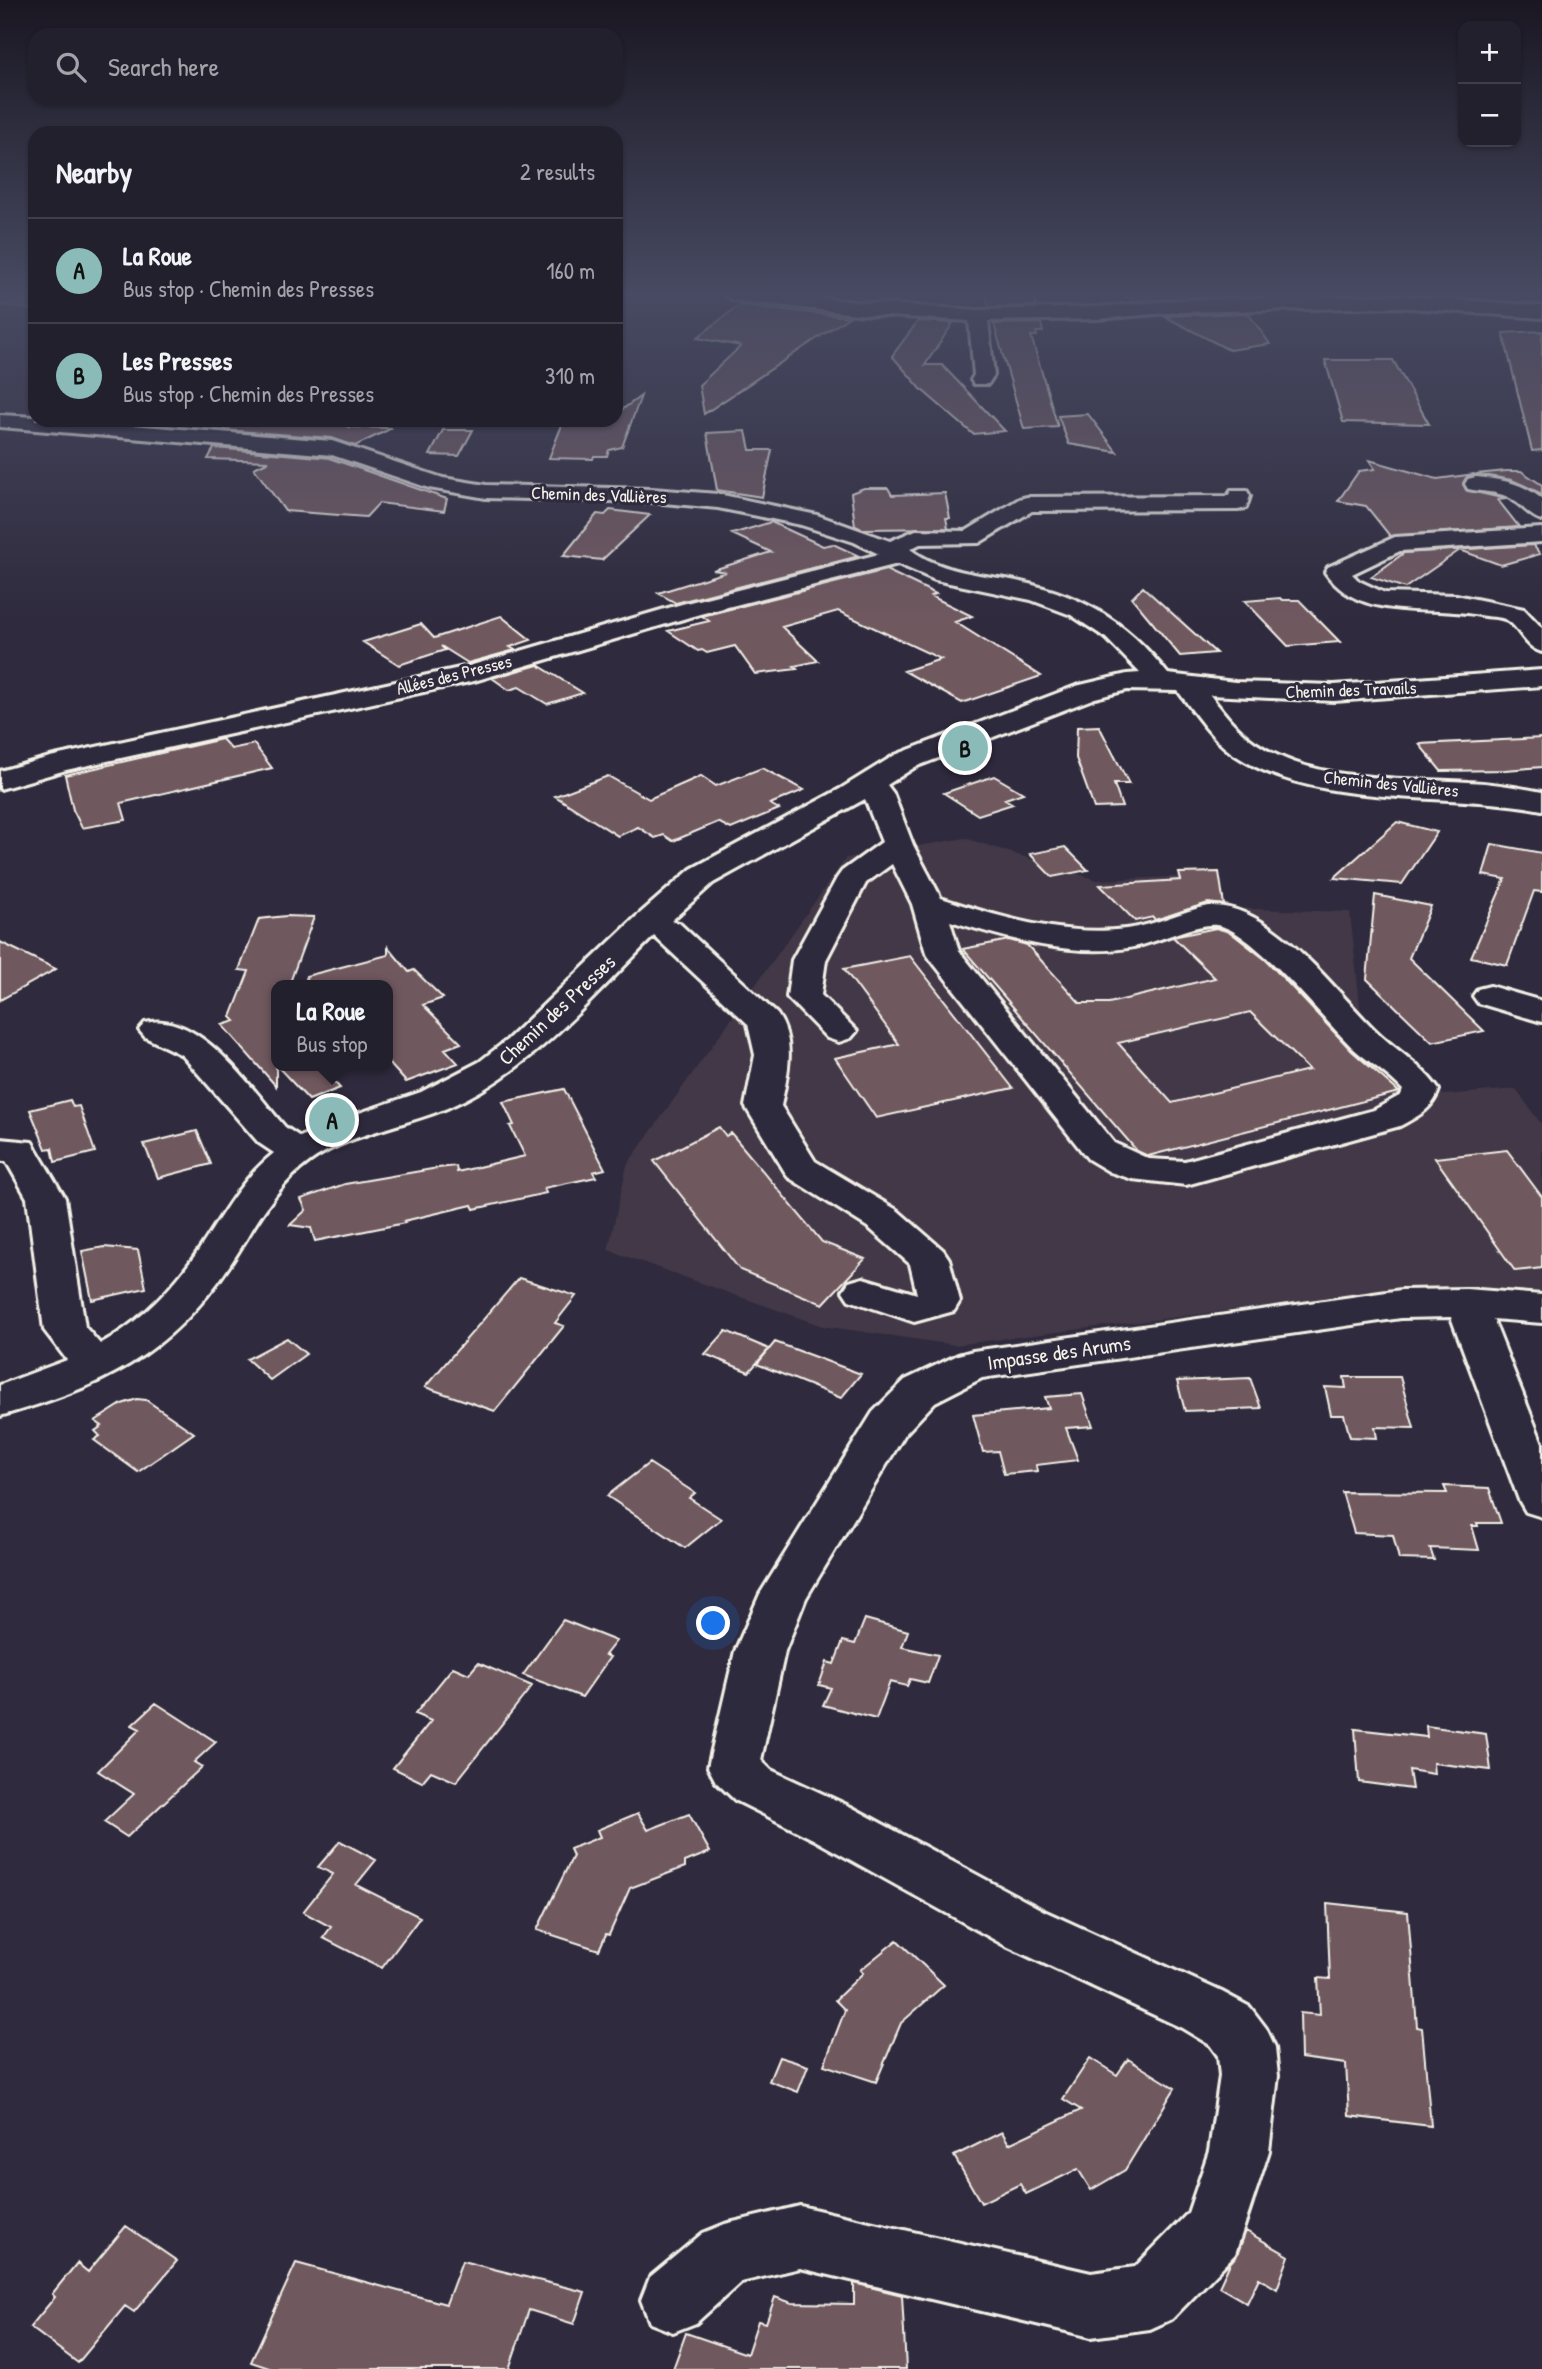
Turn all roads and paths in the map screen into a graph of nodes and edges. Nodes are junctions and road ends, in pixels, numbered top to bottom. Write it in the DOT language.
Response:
graph roads {
  1 [pos="0,421"];
  2 [pos="28,423"];
  3 [pos="74,427"];
  4 [pos="1476,484"];
  5 [pos="1239,496"];
  6 [pos="1542,513"];
  7 [pos="1542,535"];
  8 [pos="898,552"];
  9 [pos="1542,644"];
  10 [pos="1542,657"];
  11 [pos="1542,678"];
  12 [pos="1174,683"];
  13 [pos="1492,683"];
  14 [pos="0,780"];
  15 [pos="867,784"];
  16 [pos="1542,801"];
  17 [pos="898,845"];
  18 [pos="928,904"];
  19 [pos="648,924"];
  20 [pos="1490,996"];
  21 [pos="1542,1012"];
  22 [pos="157,1030"];
  23 [pos="839,1031"];
  24 [pos="0,1150"];
  25 [pos="298,1152"];
  26 [pos="863,1291"];
  27 [pos="1466,1303"];
  28 [pos="1542,1309"];
  29 [pos="95,1366"];
  30 [pos="0,1401"];
  31 [pos="1542,1500"];
  32 [pos="673,2300"];
  1 -- 2 [label="street, Chemin des Vallières"];
  3 -- 8 [label="street, Chemin des Vallières"];
  4 -- 6 [label="street"];
  5 -- 8 [label="street, Allées des Presses"];
  7 -- 9 [label="street"];
  8 -- 12 [label="street, Chemin des Vallières"];
  8 -- 14 [label="street, Allées des Presses"];
  10 -- 13 [label="street"];
  11 -- 13 [label="street, Chemin des Travails"];
  12 -- 13 [label="street, Chemin des Travails"];
  12 -- 15 [label="street, Chemin des Presses"];
  12 -- 16 [label="street, Chemin des Vallières"];
  15 -- 17 [label="street"];
  15 -- 19 [label="street, Chemin des Presses"];
  17 -- 18 [label="street"];
  17 -- 23 [label="street"];
  18 -- 18 [label="street"];
  19 -- 25 [label="street, Chemin des Presses"];
  19 -- 26 [label="street"];
  20 -- 21 [label="street"];
  22 -- 25 [label="street"];
  24 -- 29 [label="street"];
  25 -- 29 [label="street, Chemin des Presses"];
  27 -- 28 [label="street, Impasse des Arums"];
  27 -- 31 [label="street"];
  27 -- 32 [label="street, Impasse des Arums"];
  29 -- 30 [label="street, Chemin des Presses"];
}
